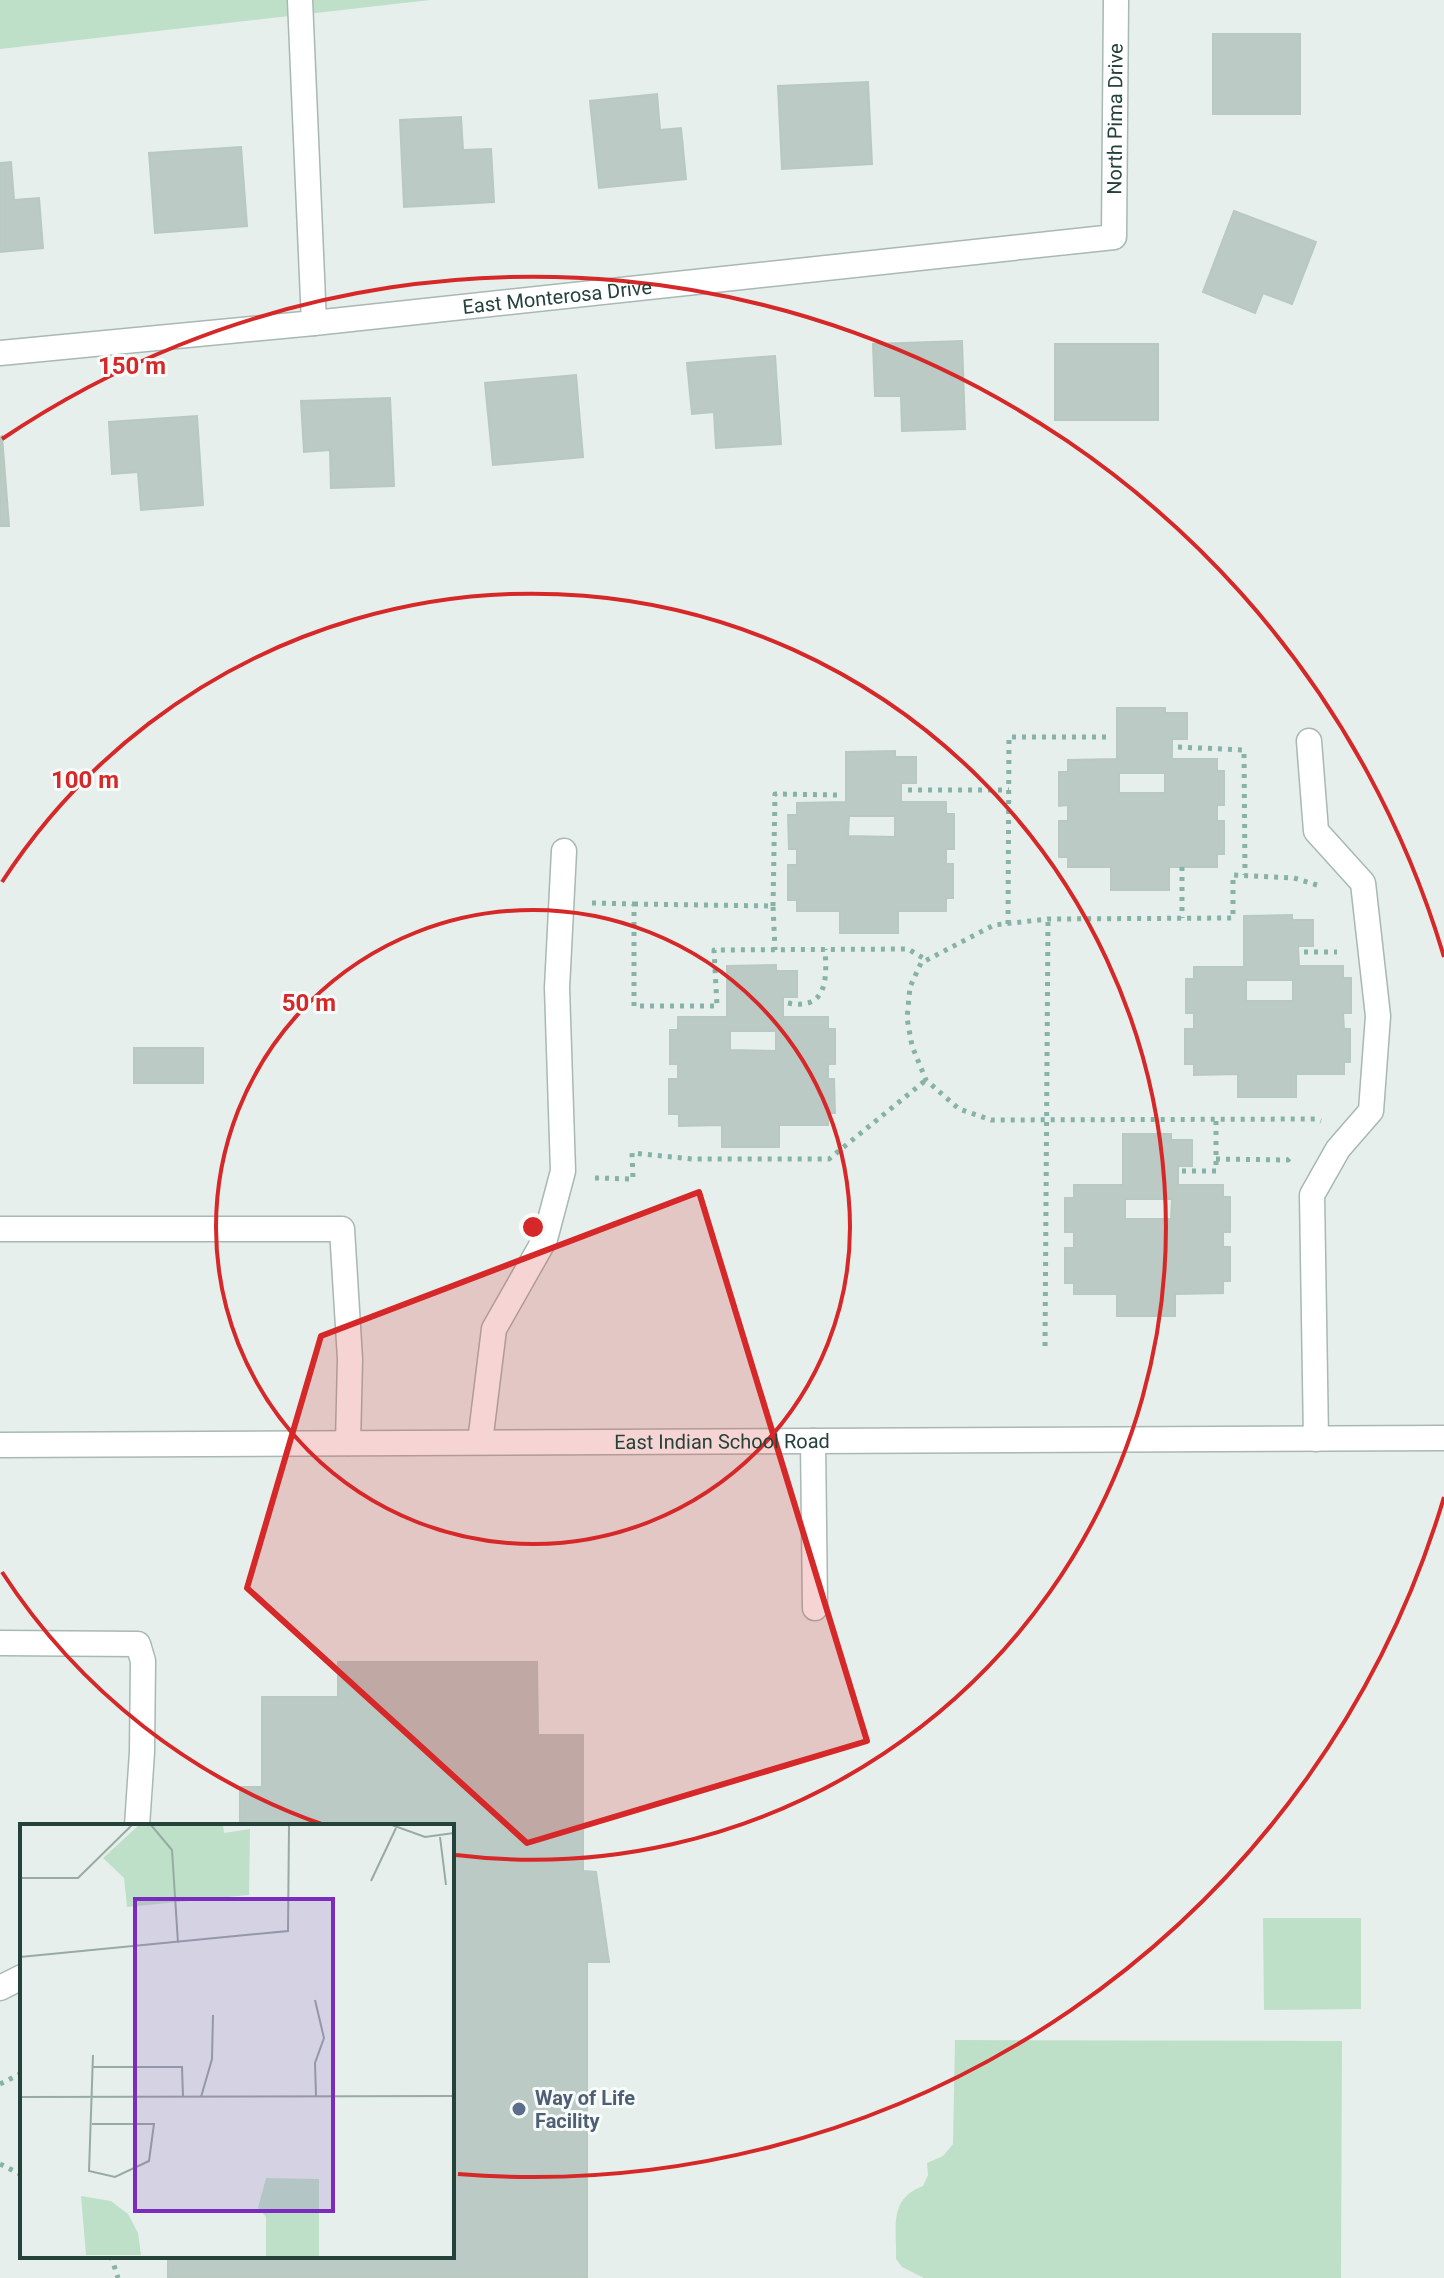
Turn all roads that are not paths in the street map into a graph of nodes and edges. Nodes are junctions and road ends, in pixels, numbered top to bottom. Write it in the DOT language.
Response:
graph roads {
  1 [pos="300,0"];
  2 [pos="1116,0"];
  3 [pos="1114,237"];
  4 [pos="314,323"];
  5 [pos="0,353"];
  6 [pos="1309,741"];
  7 [pos="564,851"];
  8 [pos="0,1229"];
  9 [pos="1444,1438"];
  10 [pos="1316,1439"];
  11 [pos="813,1441"];
  12 [pos="480,1442"];
  13 [pos="348,1443"];
  14 [pos="0,1445"];
  15 [pos="815,1608"];
  16 [pos="0,1643"];
  17 [pos="137,1824"];
  18 [pos="20,1978"];
  19 [pos="0,1988"];
  1 -- 4 [label="street"];
  2 -- 3 [label="street, North Pima Drive"];
  3 -- 4 [label="street, East Monterosa Drive"];
  4 -- 5 [label="street, East Monterosa Drive"];
  6 -- 10 [label="street"];
  7 -- 12 [label="street"];
  8 -- 13 [label="street"];
  9 -- 10 [label="street, East Indian School Road"];
  10 -- 11 [label="street, East Indian School Road"];
  11 -- 12 [label="street, East Indian School Road"];
  11 -- 15 [label="street"];
  12 -- 13 [label="street, East Indian School Road"];
  13 -- 14 [label="street, East Indian School Road"];
  16 -- 17 [label="street"];
  18 -- 19 [label="street"];
}
